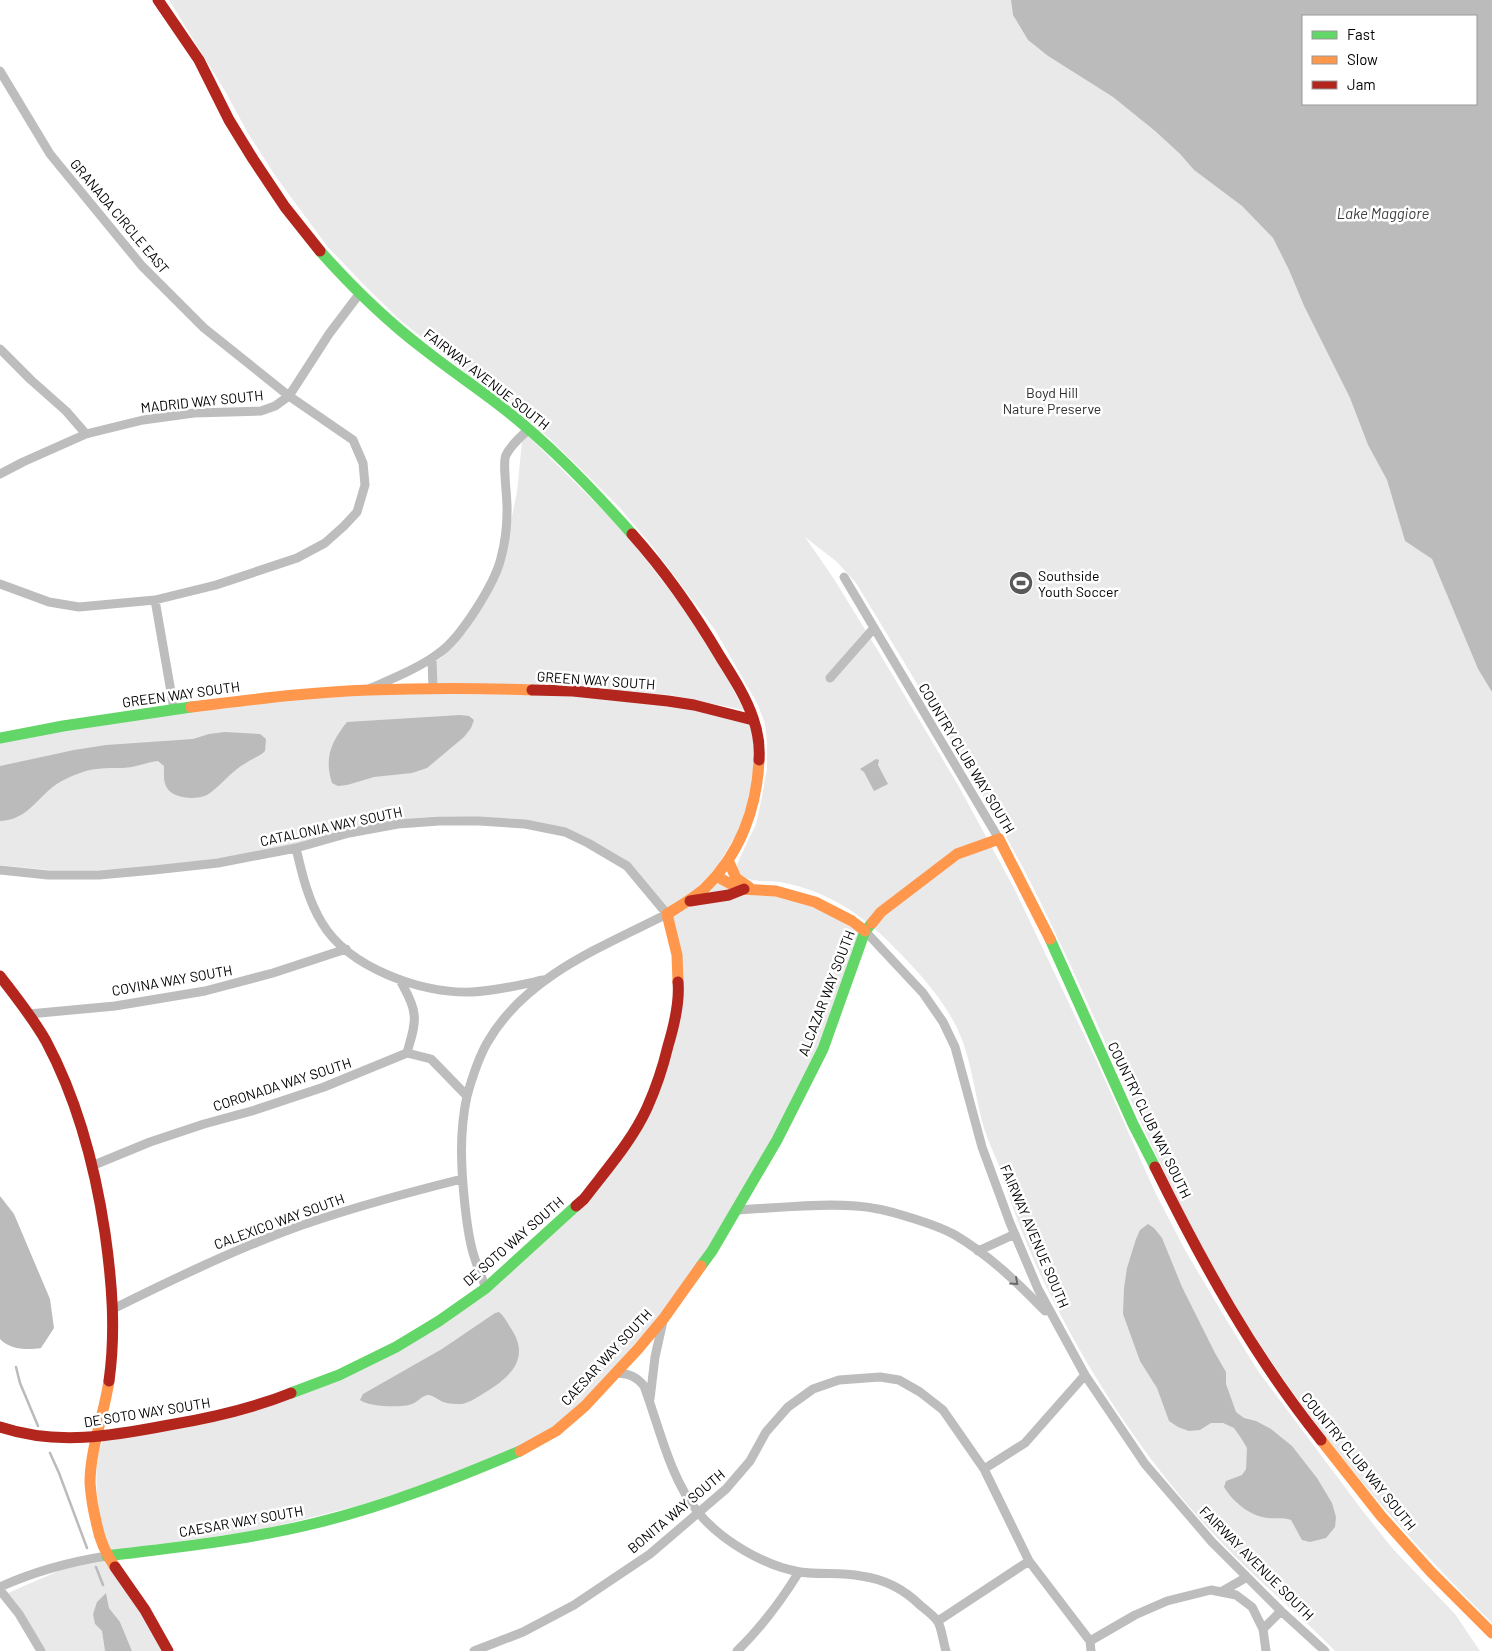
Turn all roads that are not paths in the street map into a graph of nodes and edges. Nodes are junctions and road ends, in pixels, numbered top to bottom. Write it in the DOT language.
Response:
graph roads {
  1 [pos="158,0"];
  2 [pos="0,71"];
  3 [pos="360,293"];
  4 [pos="0,350"];
  5 [pos="289,396"];
  6 [pos="528,430"];
  7 [pos="86,434"];
  8 [pos="0,474"];
  9 [pos="844,577"];
  10 [pos="0,584"];
  11 [pos="155,600"];
  12 [pos="874,628"];
  13 [pos="432,658"];
  14 [pos="830,678"];
  15 [pos="433,689"];
  16 [pos="368,690"];
  17 [pos="174,709"];
  18 [pos="753,720"];
  19 [pos="0,738"];
  20 [pos="999,839"];
  21 [pos="296,848"];
  22 [pos="728,860"];
  23 [pos="0,870"];
  24 [pos="716,876"];
  25 [pos="749,889"];
  26 [pos="688,901"];
  27 [pos="666,914"];
  28 [pos="865,931"];
  29 [pos="346,949"];
  30 [pos="0,976"];
  31 [pos="546,979"];
  32 [pos="400,980"];
  33 [pos="29,1014"];
  34 [pos="407,1053"];
  35 [pos="467,1096"];
  36 [pos="94,1165"];
  37 [pos="462,1179"];
  38 [pos="737,1210"];
  39 [pos="1015,1234"];
  40 [pos="978,1251"];
  41 [pos="486,1288"];
  42 [pos="113,1309"];
  43 [pos="664,1318"];
  44 [pos="1052,1319"];
  45 [pos="616,1373"];
  46 [pos="1085,1375"];
  47 [pos="650,1402"];
  48 [pos="0,1427"];
  49 [pos="97,1437"];
  50 [pos="984,1469"];
  51 [pos="698,1512"];
  52 [pos="107,1556"];
  53 [pos="1029,1561"];
  54 [pos="799,1572"];
  55 [pos="1247,1577"];
  56 [pos="0,1588"];
  57 [pos="1221,1592"];
  58 [pos="1281,1611"];
  59 [pos="938,1622"];
  60 [pos="1263,1629"];
  61 [pos="1492,1633"];
  62 [pos="1090,1641"];
  63 [pos="41,1651"];
  64 [pos="168,1651"];
  65 [pos="474,1651"];
  66 [pos="737,1651"];
  67 [pos="946,1651"];
  68 [pos="1091,1651"];
  69 [pos="1266,1651"];
  70 [pos="1325,1651"];
  1 -- 3 [label="street, FAIRWAY AVENUE SOUTH"];
  2 -- 5 [label="street, GRANADA CIRCLE EAST"];
  3 -- 5 [label="street, MADRID WAY SOUTH"];
  3 -- 6 [label="street, FAIRWAY AVENUE SOUTH"];
  4 -- 7 [label="street"];
  5 -- 7 [label="street, MADRID WAY SOUTH"];
  5 -- 11 [label="street, GRANADA CIRCLE EAST"];
  6 -- 13 [label="street, GREEN WAY SOUTH"];
  6 -- 18 [label="street, FAIRWAY AVENUE SOUTH"];
  7 -- 8 [label="street, MADRID WAY SOUTH"];
  9 -- 12 [label="street, COUNTRY CLUB WAY SOUTH"];
  10 -- 11 [label="street, GRANADA CIRCLE EAST"];
  11 -- 17 [label="street"];
  12 -- 14 [label="street"];
  12 -- 20 [label="street, COUNTRY CLUB WAY SOUTH"];
  13 -- 15 [label="street"];
  13 -- 16 [label="street, GREEN WAY SOUTH"];
  15 -- 16 [label="street, GREEN WAY SOUTH"];
  15 -- 18 [label="street, GREEN WAY SOUTH"];
  16 -- 17 [label="street, GREEN WAY SOUTH"];
  17 -- 19 [label="street, GREEN WAY SOUTH"];
  18 -- 22 [label="street, FAIRWAY AVENUE SOUTH"];
  20 -- 28 [label="street, ALCAZAR WAY SOUTH"];
  20 -- 61 [label="street, COUNTRY CLUB WAY SOUTH"];
  21 -- 23 [label="street, CATALONIA WAY SOUTH"];
  21 -- 27 [label="street, CATALONIA WAY SOUTH"];
  21 -- 29 [label="street"];
  22 -- 24 [label="street, FAIRWAY AVENUE SOUTH"];
  22 -- 25 [label="street"];
  24 -- 25 [label="street, FAIRWAY AVENUE SOUTH"];
  24 -- 26 [label="street, FAIRWAY AVENUE SOUTH"];
  25 -- 26 [label="street"];
  25 -- 28 [label="street, FAIRWAY AVENUE SOUTH"];
  26 -- 27 [label="street, FAIRWAY AVENUE SOUTH"];
  27 -- 31 [label="street"];
  27 -- 41 [label="street, DE SOTO WAY SOUTH"];
  28 -- 38 [label="street, ALCAZAR WAY SOUTH"];
  28 -- 39 [label="street, FAIRWAY AVENUE SOUTH"];
  29 -- 32 [label="street"];
  29 -- 33 [label="street, COVINA WAY SOUTH"];
  30 -- 33 [label="street"];
  31 -- 32 [label="street"];
  31 -- 35 [label="street"];
  32 -- 34 [label="street"];
  33 -- 36 [label="street"];
  34 -- 35 [label="street"];
  34 -- 36 [label="street, CORONADA WAY SOUTH"];
  35 -- 37 [label="street"];
  36 -- 42 [label="street"];
  37 -- 41 [label="street"];
  37 -- 42 [label="street, CALEXICO WAY SOUTH"];
  38 -- 40 [label="street"];
  38 -- 43 [label="street, CAESAR WAY SOUTH"];
  39 -- 40 [label="street"];
  39 -- 44 [label="street, FAIRWAY AVENUE SOUTH"];
  40 -- 44 [label="street, one-way"];
  41 -- 49 [label="street, DE SOTO WAY SOUTH"];
  42 -- 49 [label="street"];
  43 -- 45 [label="street, CAESAR WAY SOUTH"];
  43 -- 47 [label="street"];
  44 -- 46 [label="street, FAIRWAY AVENUE SOUTH"];
  45 -- 47 [label="street"];
  45 -- 52 [label="street, CAESAR WAY SOUTH"];
  46 -- 50 [label="street"];
  46 -- 55 [label="street, FAIRWAY AVENUE SOUTH"];
  47 -- 51 [label="street"];
  48 -- 49 [label="street, DE SOTO WAY SOUTH"];
  49 -- 52 [label="street"];
  50 -- 51 [label="street, BONITA WAY SOUTH"];
  50 -- 53 [label="street, BONITA WAY SOUTH"];
  51 -- 54 [label="street"];
  51 -- 65 [label="street, BONITA WAY SOUTH"];
  52 -- 56 [label="street, CAESAR WAY SOUTH"];
  52 -- 64 [label="street"];
  53 -- 59 [label="street"];
  53 -- 62 [label="street, BONITA WAY SOUTH"];
  54 -- 59 [label="street"];
  54 -- 66 [label="street"];
  55 -- 57 [label="street"];
  55 -- 58 [label="street, FAIRWAY AVENUE SOUTH"];
  56 -- 63 [label="street"];
  57 -- 60 [label="street"];
  57 -- 62 [label="street"];
  58 -- 60 [label="street"];
  58 -- 70 [label="street, FAIRWAY AVENUE SOUTH"];
  59 -- 67 [label="street"];
  60 -- 69 [label="street"];
  62 -- 68 [label="street"];
}
